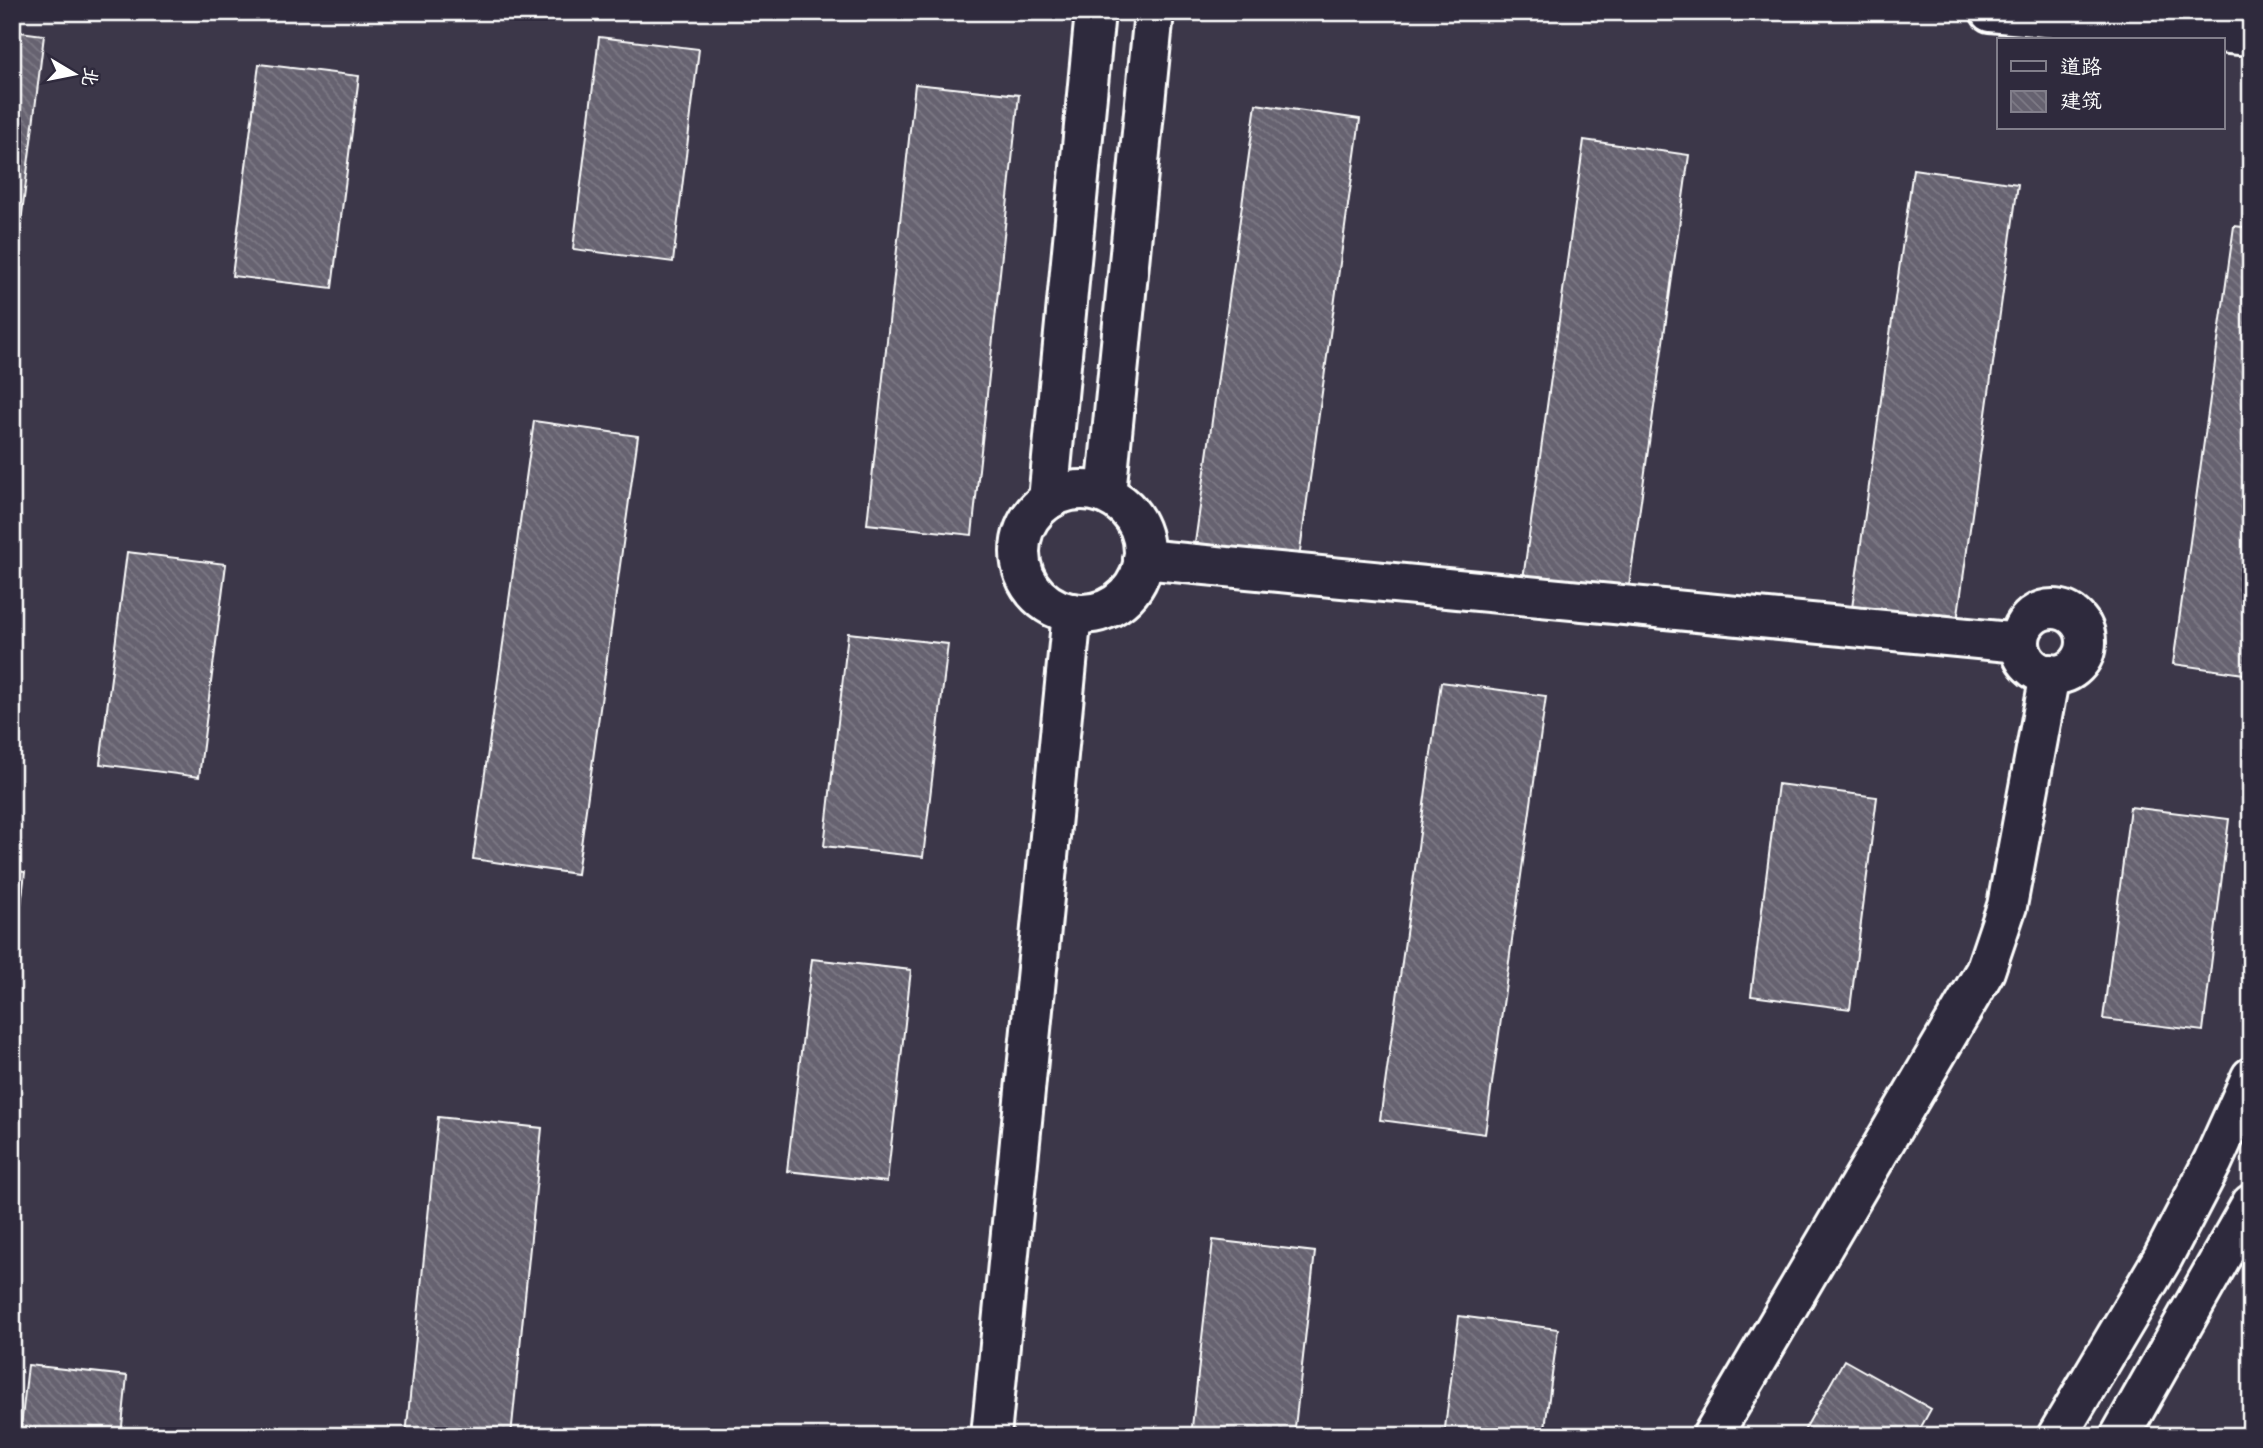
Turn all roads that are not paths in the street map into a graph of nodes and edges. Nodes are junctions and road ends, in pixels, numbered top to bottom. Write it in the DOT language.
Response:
graph roads {
  1 [pos="1095,12"];
  2 [pos="1154,12"];
  3 [pos="1990,12"];
  4 [pos="2251,36"];
  5 [pos="1106,494"];
  6 [pos="1048,500"];
  7 [pos="1143,558"];
  8 [pos="1072,613"];
  9 [pos="2020,643"];
  10 [pos="2050,674"];
  11 [pos="2251,1077"];
  12 [pos="2251,1205"];
  13 [pos="991,1436"];
  14 [pos="1712,1436"];
  15 [pos="2057,1436"];
  16 [pos="2120,1436"];
  1 -- 6 [label="street"];
  2 -- 5 [label="street"];
  3 -- 4 [label="street"];
  5 -- 6 [label="street"];
  5 -- 7 [label="street"];
  6 -- 8 [label="street"];
  7 -- 8 [label="street"];
  7 -- 9 [label="street"];
  8 -- 13 [label="street"];
  9 -- 10 [label="street"];
  9 -- 10 [label="street"];
  10 -- 14 [label="street"];
  11 -- 15 [label="street"];
  12 -- 16 [label="street"];
}
